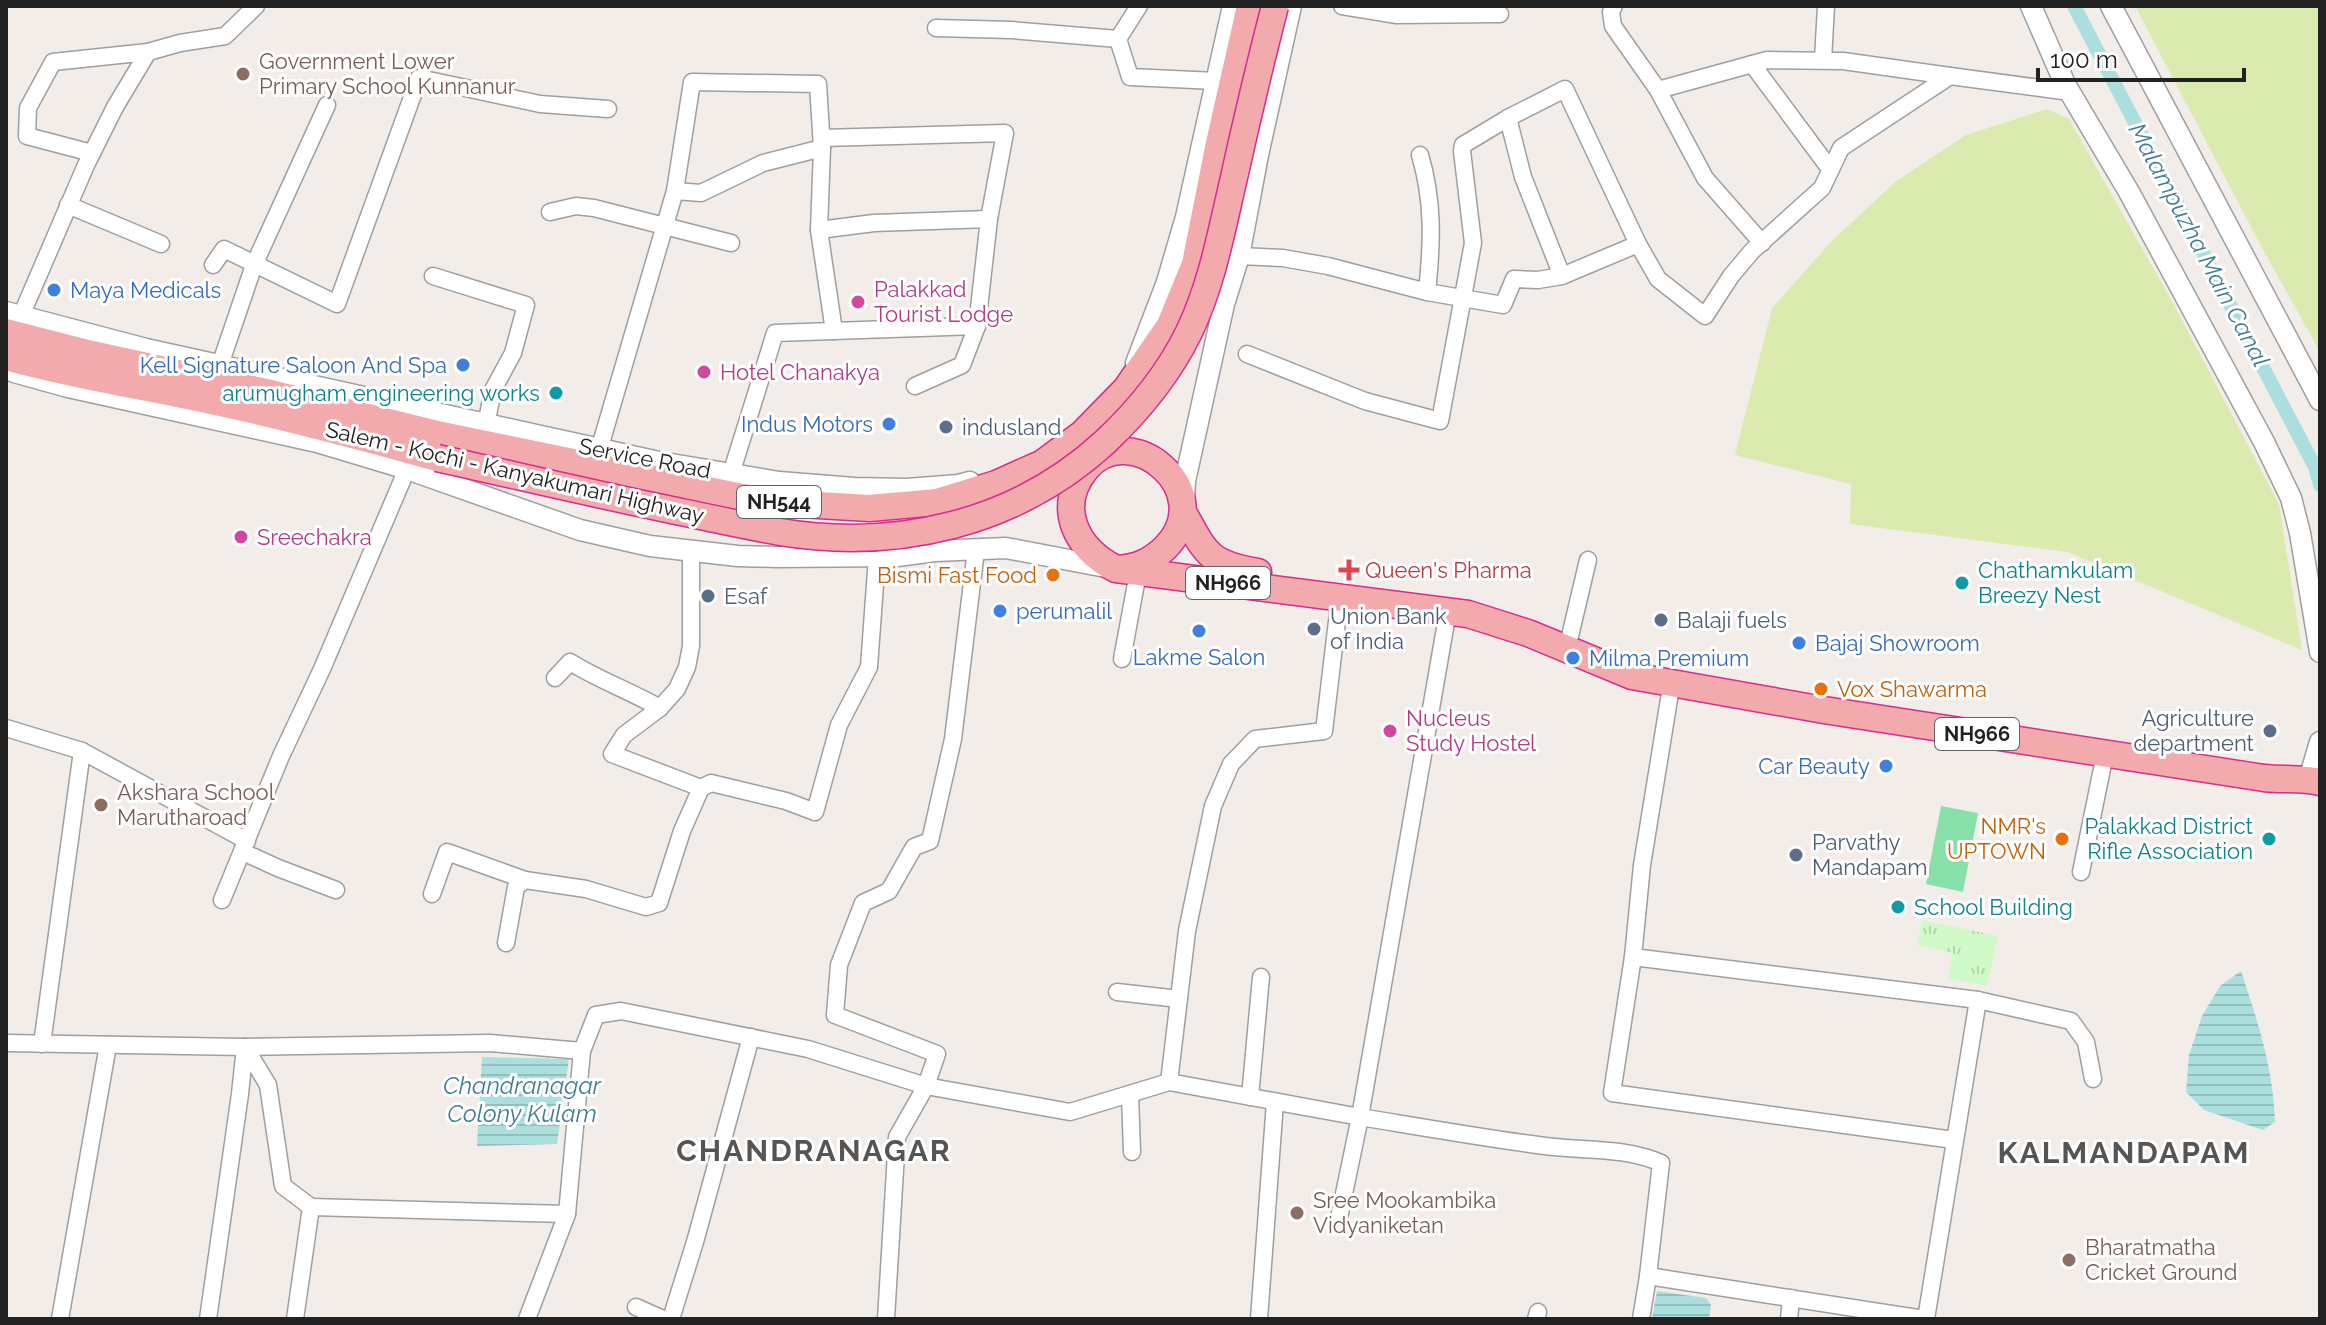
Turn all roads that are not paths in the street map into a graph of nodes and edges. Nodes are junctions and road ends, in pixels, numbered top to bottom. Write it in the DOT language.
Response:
graph roads {
  1 [pos="256,6"];
  2 [pos="1139,6"];
  3 [pos="1233,6"];
  4 [pos="1250,6"];
  5 [pos="1275,6"];
  6 [pos="1291,6"];
  7 [pos="1342,6"];
  8 [pos="1614,6"];
  9 [pos="1826,6"];
  10 [pos="2031,6"];
  11 [pos="2111,6"];
  12 [pos="1500,14"];
  13 [pos="936,28"];
  14 [pos="1118,39"];
  15 [pos="148,52"];
  16 [pos="1823,60"];
  17 [pos="1752,64"];
  18 [pos="1950,76"];
  19 [pos="1216,81"];
  20 [pos="1658,90"];
  21 [pos="2070,92"];
  22 [pos="327,105"];
  23 [pos="608,109"];
  24 [pos="1508,118"];
  25 [pos="822,143"];
  26 [pos="92,153"];
  27 [pos="1420,155"];
  28 [pos="1830,169"];
  29 [pos="675,191"];
  30 [pos="68,205"];
  31 [pos="550,212"];
  32 [pos="989,219"];
  33 [pos="664,225"];
  34 [pos="819,230"];
  35 [pos="731,243"];
  36 [pos="1762,243"];
  37 [pos="161,244"];
  38 [pos="1638,244"];
  39 [pos="1239,256"];
  40 [pos="213,265"];
  41 [pos="254,265"];
  42 [pos="433,276"];
  43 [pos="1562,276"];
  44 [pos="1427,292"];
  45 [pos="1464,297"];
  46 [pos="11,320"];
  47 [pos="977,326"];
  48 [pos="834,331"];
  49 [pos="1247,354"];
  50 [pos="6,357"];
  51 [pos="220,365"];
  52 [pos="6,370"];
  53 [pos="915,386"];
  54 [pos="1126,389"];
  55 [pos="2320,400"];
  56 [pos="486,425"];
  57 [pos="1082,434"];
  58 [pos="599,450"];
  59 [pos="1043,463"];
  60 [pos="1091,463"];
  61 [pos="407,469"];
  62 [pos="731,474"];
  63 [pos="1183,512"];
  64 [pos="691,549"];
  65 [pos="976,550"];
  66 [pos="877,557"];
  67 [pos="1588,560"];
  68 [pos="1127,571"];
  69 [pos="1338,590"];
  70 [pos="1448,611"];
  71 [pos="1570,636"];
  72 [pos="2320,652"];
  73 [pos="1122,659"];
  74 [pos="555,678"];
  75 [pos="1672,681"];
  76 [pos="660,708"];
  77 [pos="6,728"];
  78 [pos="2320,742"];
  79 [pos="82,751"];
  80 [pos="2105,754"];
  81 [pos="2312,787"];
  82 [pos="701,788"];
  83 [pos="245,846"];
  84 [pos="2081,872"];
  85 [pos="525,880"];
  86 [pos="336,890"];
  87 [pos="432,894"];
  88 [pos="222,900"];
  89 [pos="506,943"];
  90 [pos="1633,957"];
  91 [pos="1261,977"];
  92 [pos="1117,992"];
  93 [pos="1179,999"];
  94 [pos="1978,1000"];
  95 [pos="751,1037"];
  96 [pos="6,1043"];
  97 [pos="42,1044"];
  98 [pos="108,1045"];
  99 [pos="245,1047"];
  100 [pos="582,1051"];
  101 [pos="2093,1079"];
  102 [pos="1169,1082"];
  103 [pos="926,1086"];
  104 [pos="1130,1094"];
  105 [pos="1250,1097"];
  106 [pos="1275,1102"];
  107 [pos="1360,1117"];
  108 [pos="1954,1140"];
  109 [pos="1132,1152"];
  110 [pos="311,1207"];
  111 [pos="1340,1213"];
  112 [pos="567,1214"];
  113 [pos="1648,1276"];
  114 [pos="1791,1298"];
  115 [pos="636,1307"];
  116 [pos="60,1319"];
  117 [pos="208,1319"];
  118 [pos="295,1319"];
  119 [pos="527,1319"];
  120 [pos="663,1319"];
  121 [pos="671,1319"];
  122 [pos="886,1319"];
  123 [pos="1259,1319"];
  124 [pos="1641,1319"];
  125 [pos="1789,1319"];
  126 [pos="1925,1319"];
  1 -- 15 [label="street"];
  2 -- 14 [label="street"];
  3 -- 19 [label="street"];
  4 -- 54 [label="highway, Salem - Kochi - Kanyakumari Highway / NH544"];
  5 -- 50 [label="highway, Salem - Kochi - Kanyakumari Highway / NH544, bridge"];
  6 -- 39 [label="street"];
  7 -- 12 [label="street"];
  8 -- 20 [label="street"];
  9 -- 16 [label="street"];
  10 -- 21 [label="street"];
  11 -- 55 [label="street"];
  13 -- 14 [label="street"];
  14 -- 19 [label="street"];
  15 -- 26 [label="street"];
  15 -- 26 [label="street"];
  16 -- 17 [label="street"];
  16 -- 18 [label="street"];
  17 -- 20 [label="street"];
  17 -- 28 [label="street"];
  18 -- 21 [label="street"];
  18 -- 28 [label="street"];
  19 -- 54 [label="street"];
  20 -- 36 [label="street"];
  21 -- 72 [label="street"];
  22 -- 41 [label="street"];
  23 -- 41 [label="street"];
  24 -- 38 [label="street"];
  24 -- 43 [label="street"];
  24 -- 45 [label="street"];
  25 -- 29 [label="street"];
  25 -- 29 [label="street"];
  25 -- 32 [label="street"];
  25 -- 34 [label="street"];
  26 -- 30 [label="street"];
  27 -- 44 [label="street"];
  28 -- 36 [label="street"];
  29 -- 33 [label="street"];
  30 -- 37 [label="street"];
  30 -- 46 [label="street"];
  31 -- 33 [label="street"];
  32 -- 34 [label="street"];
  32 -- 47 [label="street"];
  33 -- 35 [label="street"];
  33 -- 58 [label="street"];
  34 -- 48 [label="street"];
  36 -- 38 [label="street"];
  38 -- 43 [label="street"];
  39 -- 44 [label="street"];
  39 -- 63 [label="street"];
  40 -- 41 [label="street"];
  41 -- 51 [label="street"];
  42 -- 56 [label="street"];
  43 -- 45 [label="street"];
  44 -- 45 [label="street"];
  45 -- 49 [label="street"];
  46 -- 51 [label="street, Service Road"];
  46 -- 59 [label="highway, Salem - Kochi - Kanyakumari Highway / NH544"];
  47 -- 48 [label="street"];
  47 -- 53 [label="street"];
  48 -- 62 [label="street"];
  51 -- 56 [label="street, Service Road"];
  52 -- 61 [label="street"];
  54 -- 57 [label="highway, Salem - Kochi - Kanyakumari Highway / NH544"];
  56 -- 58 [label="street, Service Road"];
  57 -- 59 [label="highway, Salem - Kochi - Kanyakumari Highway / NH544"];
  57 -- 60 [label="highway"];
  58 -- 62 [label="street, Service Road"];
  59 -- 62 [label="street, Service Road"];
  60 -- 63 [label="highway"];
  60 -- 68 [label="highway"];
  61 -- 64 [label="street"];
  61 -- 83 [label="street"];
  63 -- 68 [label="highway"];
  63 -- 69 [label="highway, NH966"];
  64 -- 66 [label="street"];
  64 -- 76 [label="street"];
  65 -- 66 [label="street"];
  65 -- 68 [label="street"];
  65 -- 103 [label="street"];
  66 -- 82 [label="street"];
  67 -- 71 [label="street"];
  68 -- 69 [label="highway, NH966"];
  68 -- 73 [label="street"];
  69 -- 70 [label="highway, NH966"];
  69 -- 71 [label="highway, NH966"];
  69 -- 93 [label="street"];
  70 -- 75 [label="highway, NH966"];
  70 -- 107 [label="street"];
  71 -- 75 [label="highway, NH966"];
  74 -- 76 [label="street"];
  75 -- 80 [label="highway, NH966"];
  75 -- 90 [label="street"];
  76 -- 82 [label="street"];
  77 -- 79 [label="street"];
  78 -- 81 [label="street"];
  79 -- 83 [label="street"];
  79 -- 97 [label="street"];
  80 -- 81 [label="highway, NH966"];
  80 -- 84 [label="street"];
  82 -- 85 [label="street"];
  83 -- 86 [label="street"];
  83 -- 88 [label="street"];
  85 -- 87 [label="street"];
  85 -- 89 [label="street"];
  90 -- 94 [label="street"];
  90 -- 108 [label="street"];
  91 -- 105 [label="street"];
  92 -- 93 [label="street"];
  93 -- 102 [label="street"];
  94 -- 101 [label="street"];
  94 -- 108 [label="street"];
  95 -- 100 [label="street"];
  95 -- 103 [label="street"];
  95 -- 121 [label="street"];
  96 -- 97 [label="street"];
  97 -- 98 [label="street"];
  98 -- 99 [label="street"];
  98 -- 116 [label="street"];
  99 -- 100 [label="street"];
  99 -- 110 [label="street"];
  99 -- 117 [label="street"];
  100 -- 112 [label="street"];
  102 -- 104 [label="street"];
  102 -- 105 [label="street"];
  103 -- 104 [label="street"];
  103 -- 122 [label="street"];
  104 -- 109 [label="street"];
  105 -- 106 [label="street"];
  106 -- 107 [label="street"];
  106 -- 123 [label="street"];
  107 -- 111 [label="street"];
  107 -- 113 [label="street"];
  108 -- 126 [label="street"];
  110 -- 112 [label="street"];
  110 -- 118 [label="street"];
  112 -- 119 [label="street"];
  113 -- 114 [label="street"];
  113 -- 124 [label="street"];
  114 -- 125 [label="street"];
  114 -- 126 [label="street"];
  115 -- 120 [label="street"];
}
